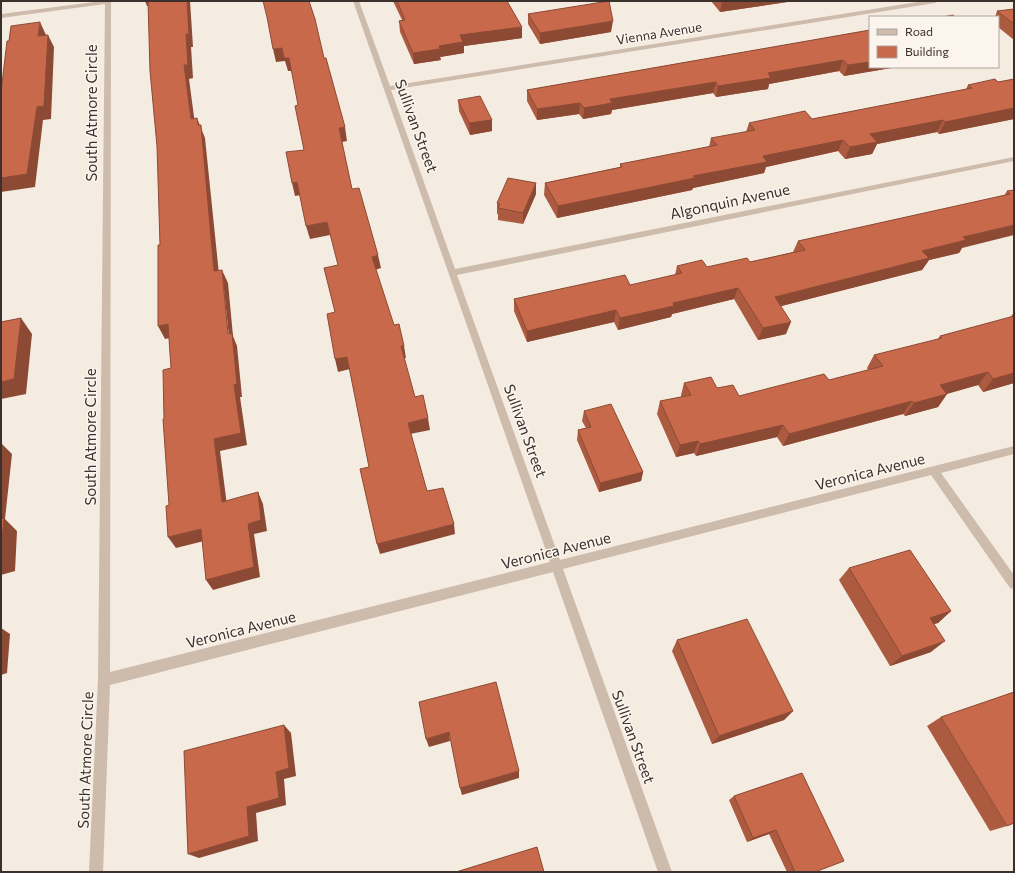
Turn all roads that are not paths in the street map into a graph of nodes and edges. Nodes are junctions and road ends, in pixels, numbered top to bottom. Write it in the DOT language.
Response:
graph roads {
  1 [pos="108,1"];
  2 [pos="356,1"];
  3 [pos="935,1"];
  4 [pos="1,16"];
  5 [pos="387,89"];
  6 [pos="1014,159"];
  7 [pos="452,273"];
  8 [pos="1014,450"];
  9 [pos="934,472"];
  10 [pos="557,566"];
  11 [pos="1014,584"];
  12 [pos="104,680"];
  13 [pos="96,872"];
  14 [pos="665,872"];
  1 -- 4 [label="street"];
  1 -- 12 [label="street, South Atmore Circle"];
  2 -- 5 [label="street, Sullivan Street"];
  3 -- 5 [label="street, Vienna Avenue"];
  5 -- 7 [label="street, Sullivan Street"];
  6 -- 7 [label="street, Algonquin Avenue"];
  7 -- 10 [label="street, Sullivan Street"];
  8 -- 9 [label="street, Veronica Avenue"];
  9 -- 10 [label="street, Veronica Avenue"];
  9 -- 11 [label="street"];
  10 -- 12 [label="street, Veronica Avenue"];
  10 -- 14 [label="street, Sullivan Street"];
  12 -- 13 [label="street, South Atmore Circle"];
}
